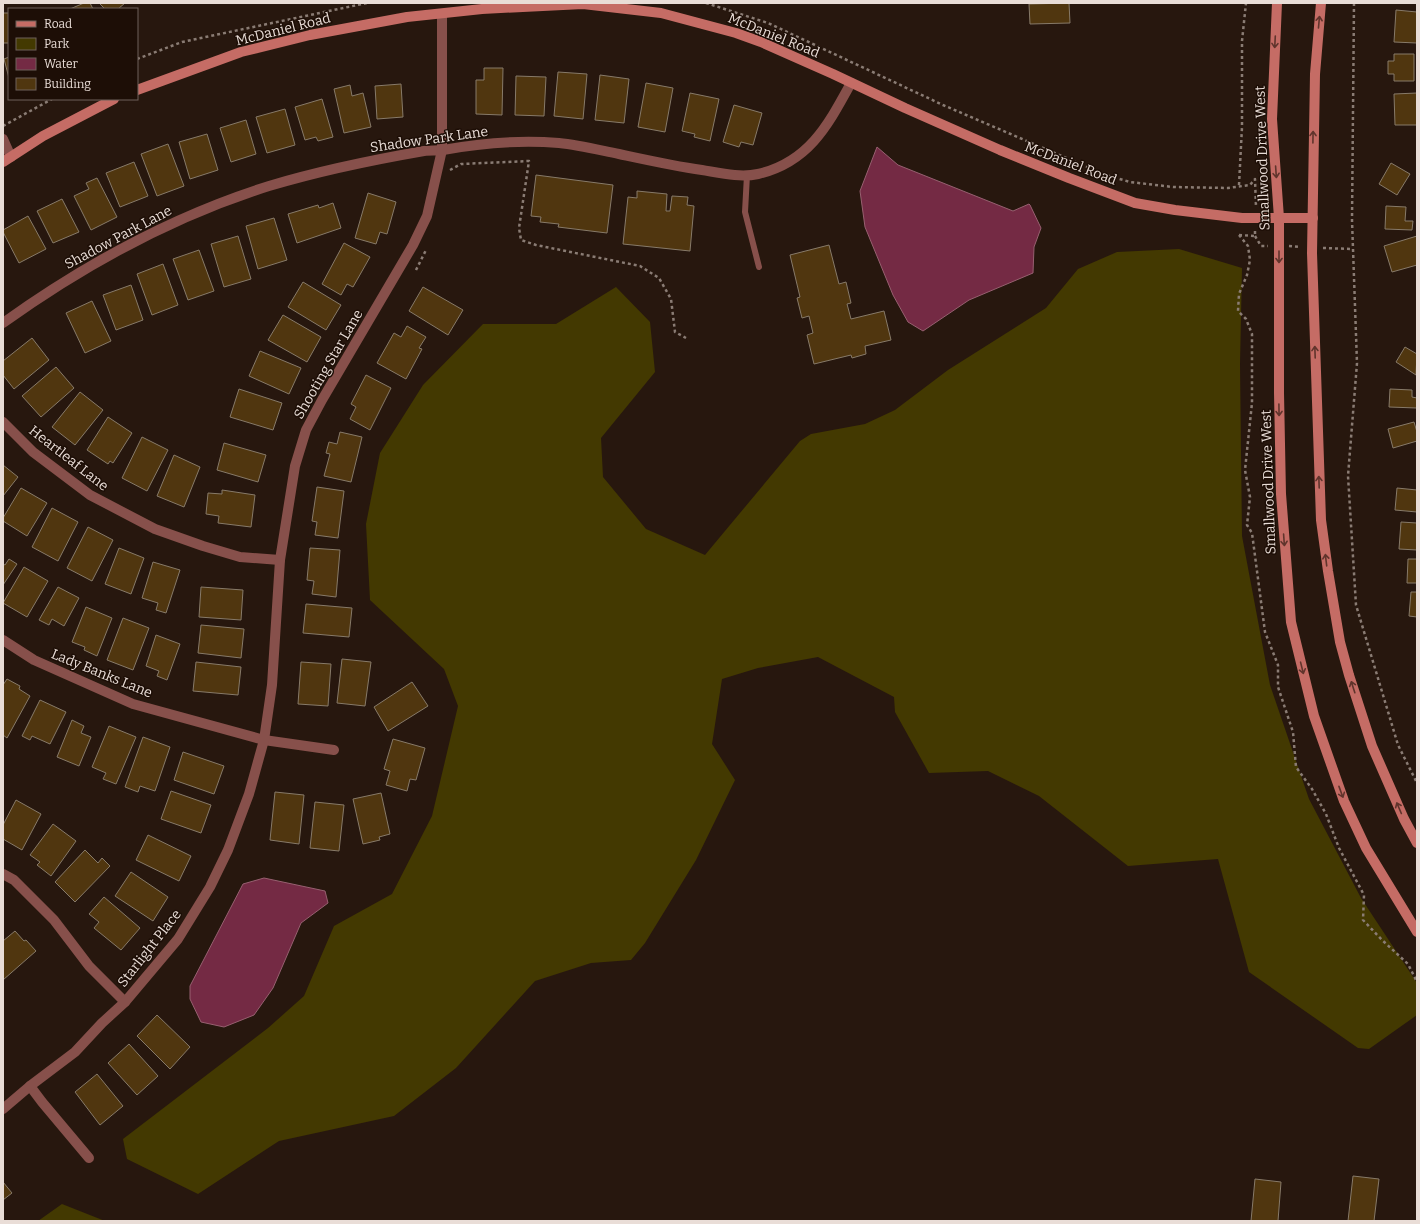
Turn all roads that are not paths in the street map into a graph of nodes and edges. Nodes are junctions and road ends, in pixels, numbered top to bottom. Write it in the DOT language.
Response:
graph roads {
  1 [pos="1278,3"];
  2 [pos="1321,3"];
  3 [pos="442,14"];
  4 [pos="852,82"];
  5 [pos="138,90"];
  6 [pos="112,100"];
  7 [pos="3,139"];
  8 [pos="442,150"];
  9 [pos="7,160"];
  10 [pos="747,175"];
  11 [pos="1279,218"];
  12 [pos="1313,218"];
  13 [pos="759,267"];
  14 [pos="3,323"];
  15 [pos="3,422"];
  16 [pos="280,560"];
  17 [pos="3,640"];
  18 [pos="264,740"];
  19 [pos="334,750"];
  20 [pos="1417,843"];
  21 [pos="3,874"];
  22 [pos="1417,932"];
  23 [pos="125,1002"];
  24 [pos="30,1086"];
  25 [pos="3,1109"];
  26 [pos="89,1158"];
  1 -- 11 [label="main road, Smallwood Drive West, one-way"];
  12 -- 2 [label="main road, one-way"];
  3 -- 4 [label="main road, McDaniel Road"];
  3 -- 5 [label="main road, McDaniel Road"];
  3 -- 8 [label="street, Shooting Star Lane"];
  4 -- 10 [label="street, Shadow Park Lane"];
  4 -- 11 [label="main road, McDaniel Road"];
  6 -- 9 [label="main road"];
  7 -- 9 [label="street"];
  8 -- 10 [label="street, Shadow Park Lane"];
  8 -- 14 [label="street, Shadow Park Lane"];
  8 -- 16 [label="street, Shooting Star Lane"];
  10 -- 13 [label="lane"];
  11 -- 12 [label="main road, McDaniel Road"];
  11 -- 22 [label="main road, Smallwood Drive West, one-way"];
  20 -- 12 [label="main road, one-way"];
  15 -- 16 [label="street, Heartleaf Lane"];
  16 -- 18 [label="street, Shooting Star Lane"];
  17 -- 18 [label="street, Lady Banks Lane"];
  18 -- 19 [label="street, Lady Banks Lane"];
  18 -- 23 [label="street, Starlight Place"];
  21 -- 23 [label="street"];
  23 -- 24 [label="street, Starlight Place"];
  24 -- 25 [label="street, Starlight Place"];
  24 -- 26 [label="street"];
}
